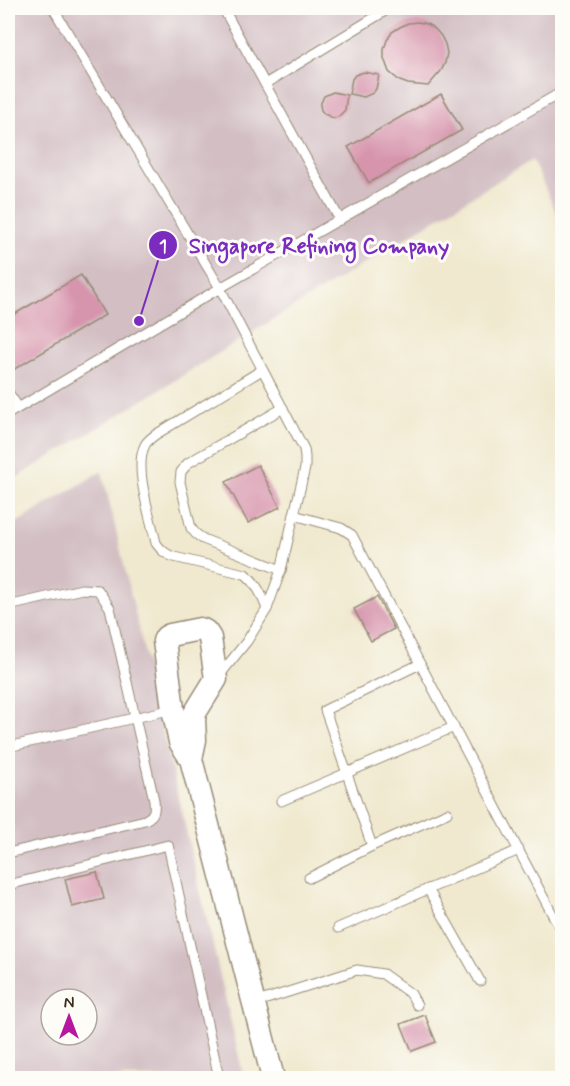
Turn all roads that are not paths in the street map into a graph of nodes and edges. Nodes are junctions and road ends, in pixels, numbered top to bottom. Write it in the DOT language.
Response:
graph roads {
  1 [pos="53,8"];
  2 [pos="223,8"];
  3 [pos="390,8"];
  4 [pos="266,84"];
  5 [pos="562,92"];
  6 [pos="340,219"];
  7 [pos="220,288"];
  8 [pos="262,370"];
  9 [pos="8,392"];
  10 [pos="18,407"];
  11 [pos="283,408"];
  12 [pos="8,414"];
  13 [pos="294,515"];
  14 [pos="281,570"];
  15 [pos="8,606"];
  16 [pos="267,609"];
  17 [pos="420,664"];
  18 [pos="216,679"];
  19 [pos="173,709"];
  20 [pos="135,718"];
  21 [pos="453,727"];
  22 [pos="8,747"];
  23 [pos="191,759"];
  24 [pos="347,772"];
  25 [pos="281,801"];
  26 [pos="447,813"];
  27 [pos="372,846"];
  28 [pos="519,850"];
  29 [pos="8,853"];
  30 [pos="309,878"];
  31 [pos="8,885"];
  32 [pos="428,889"];
  33 [pos="557,922"];
  34 [pos="338,928"];
  35 [pos="480,981"];
  36 [pos="254,1004"];
  37 [pos="417,1005"];
  38 [pos="219,1078"];
  39 [pos="273,1078"];
  1 -- 7 [label="lane"];
  2 -- 4 [label="lane"];
  3 -- 4 [label="lane"];
  4 -- 6 [label="lane"];
  5 -- 6 [label="lane"];
  6 -- 7 [label="lane"];
  7 -- 8 [label="lane"];
  7 -- 10 [label="lane"];
  8 -- 11 [label="lane"];
  8 -- 16 [label="lane"];
  9 -- 10 [label="lane"];
  10 -- 12 [label="lane"];
  11 -- 13 [label="lane"];
  11 -- 14 [label="lane"];
  13 -- 14 [label="lane"];
  13 -- 17 [label="lane"];
  14 -- 16 [label="lane"];
  15 -- 20 [label="lane"];
  16 -- 18 [label="lane"];
  17 -- 21 [label="lane"];
  17 -- 24 [label="lane"];
  18 -- 19 [label="street"];
  18 -- 23 [label="street"];
  19 -- 20 [label="lane"];
  19 -- 23 [label="street"];
  20 -- 22 [label="lane"];
  20 -- 29 [label="lane"];
  21 -- 24 [label="lane"];
  21 -- 28 [label="lane"];
  23 -- 36 [label="street"];
  24 -- 25 [label="lane"];
  24 -- 27 [label="lane"];
  26 -- 27 [label="lane"];
  27 -- 30 [label="lane"];
  28 -- 32 [label="lane"];
  28 -- 33 [label="lane"];
  31 -- 38 [label="lane"];
  32 -- 34 [label="lane"];
  32 -- 35 [label="lane"];
  36 -- 37 [label="lane"];
  36 -- 39 [label="street"];
}
